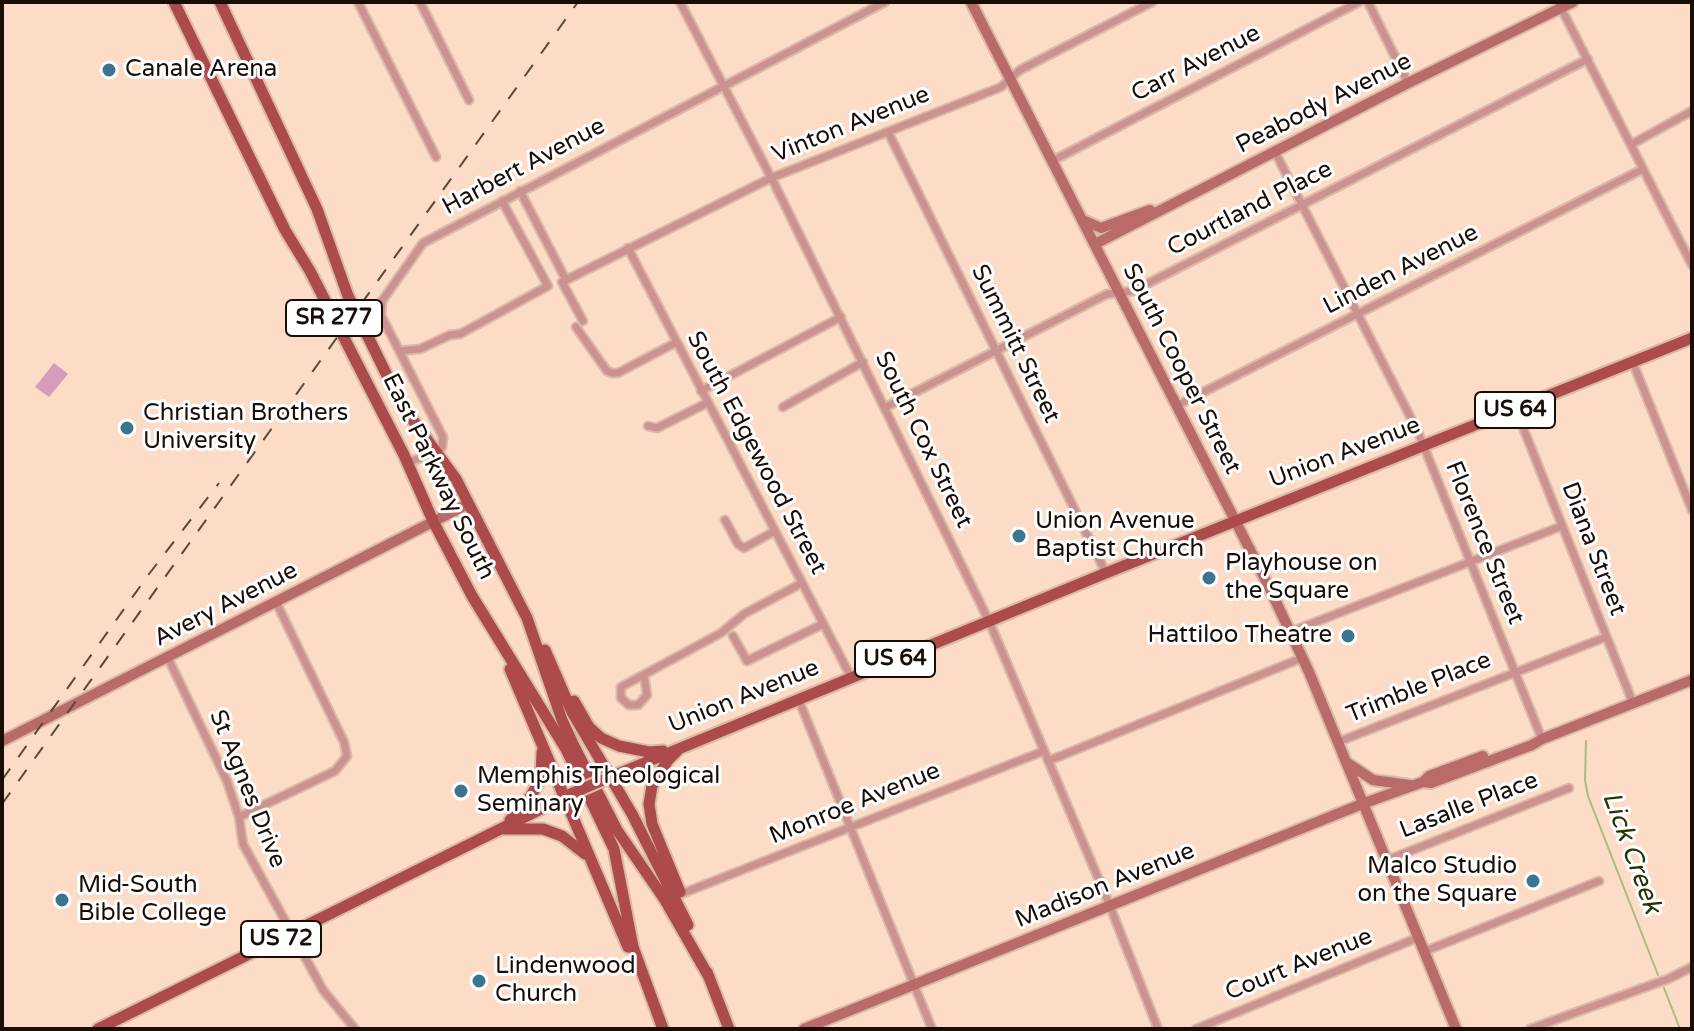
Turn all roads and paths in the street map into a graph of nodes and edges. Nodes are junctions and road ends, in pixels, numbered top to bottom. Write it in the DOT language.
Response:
graph roads {
  1 [pos="174,2"];
  2 [pos="220,2"];
  3 [pos="358,2"];
  4 [pos="420,2"];
  5 [pos="680,2"];
  6 [pos="885,2"];
  7 [pos="971,2"];
  8 [pos="1152,2"];
  9 [pos="1359,2"];
  10 [pos="1368,2"];
  11 [pos="1573,2"];
  12 [pos="1559,5"];
  13 [pos="1588,59"];
  14 [pos="1011,79"];
  15 [pos="1408,83"];
  16 [pos="722,86"];
  17 [pos="469,100"];
  18 [pos="1692,111"];
  19 [pos="888,132"];
  20 [pos="1632,144"];
  21 [pos="1275,152"];
  22 [pos="436,157"];
  23 [pos="1052,161"];
  24 [pos="1643,169"];
  25 [pos="771,178"];
  26 [pos="520,191"];
  27 [pos="502,201"];
  28 [pos="1303,205"];
  29 [pos="1159,211"];
  30 [pos="1082,220"];
  31 [pos="1095,244"];
  32 [pos="628,248"];
  33 [pos="1692,265"];
  34 [pos="564,281"];
  35 [pos="1120,293"];
  36 [pos="1359,314"];
  37 [pos="841,317"];
  38 [pos="1692,338"];
  39 [pos="675,343"];
  40 [pos="996,350"];
  41 [pos="399,351"];
  42 [pos="863,362"];
  43 [pos="1633,363"];
  44 [pos="701,391"];
  45 [pos="707,403"];
  46 [pos="1178,405"];
  47 [pos="783,407"];
  48 [pos="886,407"];
  49 [pos="1516,410"];
  50 [pos="648,426"];
  51 [pos="1423,446"];
  52 [pos="438,451"];
  53 [pos="407,463"];
  54 [pos="468,504"];
  55 [pos="1692,510"];
  56 [pos="725,520"];
  57 [pos="1236,520"];
  58 [pos="433,521"];
  59 [pos="1562,526"];
  60 [pos="775,531"];
  61 [pos="1470,562"];
  62 [pos="1106,573"];
  63 [pos="802,583"];
  64 [pos="276,602"];
  65 [pos="527,618"];
  66 [pos="989,621"];
  67 [pos="823,624"];
  68 [pos="1290,632"];
  69 [pos="495,634"];
  70 [pos="733,636"];
  71 [pos="1606,637"];
  72 [pos="168,658"];
  73 [pos="1302,658"];
  74 [pos="554,667"];
  75 [pos="1515,672"];
  76 [pos="644,675"];
  77 [pos="851,677"];
  78 [pos="1692,680"];
  79 [pos="798,698"];
  80 [pos="1633,703"];
  81 [pos="1542,739"];
  82 [pos="2,741"];
  83 [pos="540,742"];
  84 [pos="1338,742"];
  85 [pos="684,746"];
  86 [pos="672,750"];
  87 [pos="1044,751"];
  88 [pos="1048,761"];
  89 [pos="1346,762"];
  90 [pos="606,778"];
  91 [pos="1419,784"];
  92 [pos="1569,788"];
  93 [pos="569,796"];
  94 [pos="1362,804"];
  95 [pos="239,817"];
  96 [pos="849,827"];
  97 [pos="501,829"];
  98 [pos="591,861"];
  99 [pos="1385,861"];
  100 [pos="1599,881"];
  101 [pos="681,894"];
  102 [pos="1110,906"];
  103 [pos="290,934"];
  104 [pos="1417,938"];
  105 [pos="694,939"];
  106 [pos="1423,952"];
  107 [pos="1692,967"];
  108 [pos="642,977"];
  109 [pos="709,977"];
  110 [pos="914,984"];
  111 [pos="98,1029"];
  112 [pos="355,1029"];
  113 [pos="663,1029"];
  114 [pos="729,1029"];
  115 [pos="804,1029"];
  116 [pos="932,1029"];
  117 [pos="1158,1029"];
  118 [pos="1196,1029"];
  119 [pos="1456,1029"];
  120 [pos="1530,1029"];
  1 -- 53 [label="main road, East Parkway South / SR 277"];
  2 -- 52 [label="main road, East Parkway South / SR 277"];
  3 -- 22 [label="street"];
  4 -- 17 [label="street"];
  5 -- 16 [label="street, South Cox Street"];
  6 -- 16 [label="street, Harbert Avenue"];
  7 -- 14 [label="street, South Cooper Street"];
  8 -- 14 [label="street, Vinton Avenue"];
  9 -- 23 [label="street, Carr Avenue"];
  10 -- 15 [label="street"];
  11 -- 12 [label="street, Peabody Avenue"];
  12 -- 13 [label="street"];
  12 -- 15 [label="street, Peabody Avenue"];
  13 -- 20 [label="street"];
  13 -- 28 [label="street, Courtland Place"];
  14 -- 19 [label="street, Vinton Avenue"];
  14 -- 23 [label="street, South Cooper Street"];
  15 -- 21 [label="street, Peabody Avenue"];
  16 -- 25 [label="street, South Cox Street"];
  16 -- 26 [label="street, Harbert Avenue"];
  18 -- 20 [label="street"];
  19 -- 25 [label="street, Vinton Avenue"];
  19 -- 40 [label="street, Summitt Street"];
  20 -- 24 [label="street"];
  21 -- 28 [label="street, Florence Street"];
  21 -- 29 [label="street, Peabody Avenue"];
  23 -- 30 [label="street, South Cooper Street"];
  24 -- 33 [label="street"];
  24 -- 36 [label="street, Linden Avenue"];
  25 -- 32 [label="street, Vinton Avenue"];
  25 -- 37 [label="street, South Cox Street"];
  26 -- 27 [label="street, Harbert Avenue"];
  26 -- 34 [label="street"];
  27 -- 41 [label="street, Harbert Avenue"];
  27 -- 41 [label="street"];
  28 -- 35 [label="street, Courtland Place"];
  28 -- 36 [label="street, Florence Street"];
  29 -- 30 [label="street"];
  29 -- 31 [label="street, Peabody Avenue"];
  30 -- 31 [label="street, South Cooper Street"];
  31 -- 35 [label="street, South Cooper Street"];
  32 -- 34 [label="street, Vinton Avenue"];
  32 -- 39 [label="street, South Edgewood Street"];
  34 -- 39 [label="street"];
  35 -- 40 [label="street, Courtland Place"];
  35 -- 46 [label="street, South Cooper Street"];
  36 -- 46 [label="street, Linden Avenue"];
  36 -- 51 [label="street, Florence Street"];
  37 -- 42 [label="street, South Cox Street"];
  37 -- 44 [label="street"];
  38 -- 43 [label="main road, Union Avenue / US 64"];
  39 -- 44 [label="street, South Edgewood Street"];
  40 -- 48 [label="street, Courtland Place"];
  40 -- 62 [label="street, Summitt Street"];
  41 -- 52 [label="street, Harbert Avenue"];
  42 -- 47 [label="street"];
  42 -- 48 [label="street, South Cox Street"];
  43 -- 49 [label="main road, Union Avenue / US 64"];
  43 -- 55 [label="street"];
  44 -- 45 [label="street, South Edgewood Street"];
  45 -- 50 [label="street"];
  45 -- 60 [label="street, South Edgewood Street"];
  46 -- 57 [label="street, South Cooper Street"];
  48 -- 66 [label="street, South Cox Street"];
  49 -- 51 [label="main road, Union Avenue / US 64"];
  49 -- 59 [label="street, Diana Street"];
  51 -- 57 [label="main road, Union Avenue / US 64"];
  51 -- 61 [label="street, Florence Street"];
  52 -- 53 [label="street"];
  52 -- 54 [label="main road, East Parkway South / SR 277"];
  53 -- 58 [label="main road, East Parkway South / SR 277"];
  54 -- 58 [label="street, Avery Avenue"];
  54 -- 65 [label="main road, East Parkway South / SR 277"];
  56 -- 60 [label="street"];
  57 -- 62 [label="main road, Union Avenue / US 64"];
  57 -- 68 [label="street, South Cooper Street"];
  58 -- 64 [label="street, Avery Avenue"];
  58 -- 69 [label="main road, East Parkway South / SR 277"];
  59 -- 61 [label="street"];
  59 -- 71 [label="street, Diana Street"];
  60 -- 63 [label="street, South Edgewood Street"];
  61 -- 68 [label="street"];
  61 -- 75 [label="street, Florence Street"];
  62 -- 66 [label="main road, Union Avenue / US 64"];
  63 -- 67 [label="street, South Edgewood Street"];
  63 -- 76 [label="street"];
  64 -- 72 [label="street, Avery Avenue"];
  64 -- 95 [label="street"];
  65 -- 74 [label="main road"];
  65 -- 109 [label="main road, East Parkway South / SR 277"];
  66 -- 77 [label="main road, Union Avenue / US 64"];
  66 -- 87 [label="street, South Cox Street"];
  67 -- 70 [label="street"];
  67 -- 77 [label="street, South Edgewood Street"];
  68 -- 73 [label="street, South Cooper Street"];
  69 -- 83 [label="main road"];
  69 -- 108 [label="main road, East Parkway South"];
  71 -- 75 [label="street, Trimble Place"];
  71 -- 80 [label="street, Diana Street"];
  72 -- 82 [label="street, Avery Avenue"];
  72 -- 95 [label="street, St Agnes Drive"];
  73 -- 84 [label="street, South Cooper Street"];
  73 -- 88 [label="street"];
  74 -- 86 [label="main road"];
  74 -- 90 [label="main road"];
  75 -- 81 [label="street, Florence Street"];
  75 -- 84 [label="street, Trimble Place"];
  76 -- 76 [label="street"];
  77 -- 79 [label="main road, Union Avenue / US 64"];
  78 -- 80 [label="street, Madison Avenue"];
  79 -- 85 [label="main road, Union Avenue / US 64"];
  79 -- 96 [label="street"];
  80 -- 81 [label="street, Madison Avenue"];
  81 -- 91 [label="street, Madison Avenue"];
  83 -- 93 [label="main road"];
  83 -- 97 [label="main road"];
  84 -- 89 [label="street, South Cooper Street"];
  85 -- 86 [label="main road, Union Avenue / US 64"];
  85 -- 101 [label="main road, US 64"];
  86 -- 90 [label="main road, Union Avenue / US 64"];
  87 -- 88 [label="street, South Cox Street"];
  87 -- 96 [label="street, Monroe Avenue"];
  88 -- 102 [label="street, South Cox Street"];
  89 -- 91 [label="street"];
  89 -- 94 [label="street, South Cooper Street"];
  90 -- 93 [label="main road, Union Avenue / US 64, bridge"];
  90 -- 105 [label="main road"];
  91 -- 94 [label="street, Madison Avenue"];
  92 -- 99 [label="street, Lasalle Place"];
  93 -- 97 [label="main road, Union Avenue / US 72"];
  93 -- 98 [label="main road"];
  94 -- 99 [label="street, South Cooper Street"];
  94 -- 102 [label="street, Madison Avenue"];
  95 -- 103 [label="street, St Agnes Drive"];
  96 -- 101 [label="street, Monroe Avenue"];
  96 -- 110 [label="street"];
  97 -- 98 [label="main road"];
  97 -- 103 [label="main road, Union Avenue / US 72"];
  98 -- 108 [label="main road"];
  99 -- 104 [label="street, South Cooper Street"];
  100 -- 106 [label="street"];
  101 -- 105 [label="main road, US 64"];
  102 -- 110 [label="street, Madison Avenue"];
  102 -- 117 [label="street, South Cox Street"];
  103 -- 111 [label="main road, Union Avenue / US 72"];
  103 -- 112 [label="street, St Agnes Drive"];
  104 -- 106 [label="street, South Cooper Street"];
  104 -- 118 [label="street, Court Avenue"];
  105 -- 109 [label="main road, US 64"];
  106 -- 119 [label="street, South Cooper Street"];
  107 -- 120 [label="street"];
  108 -- 113 [label="main road"];
  109 -- 114 [label="main road, US 64"];
  110 -- 115 [label="street, Madison Avenue"];
  110 -- 116 [label="street"];
}
